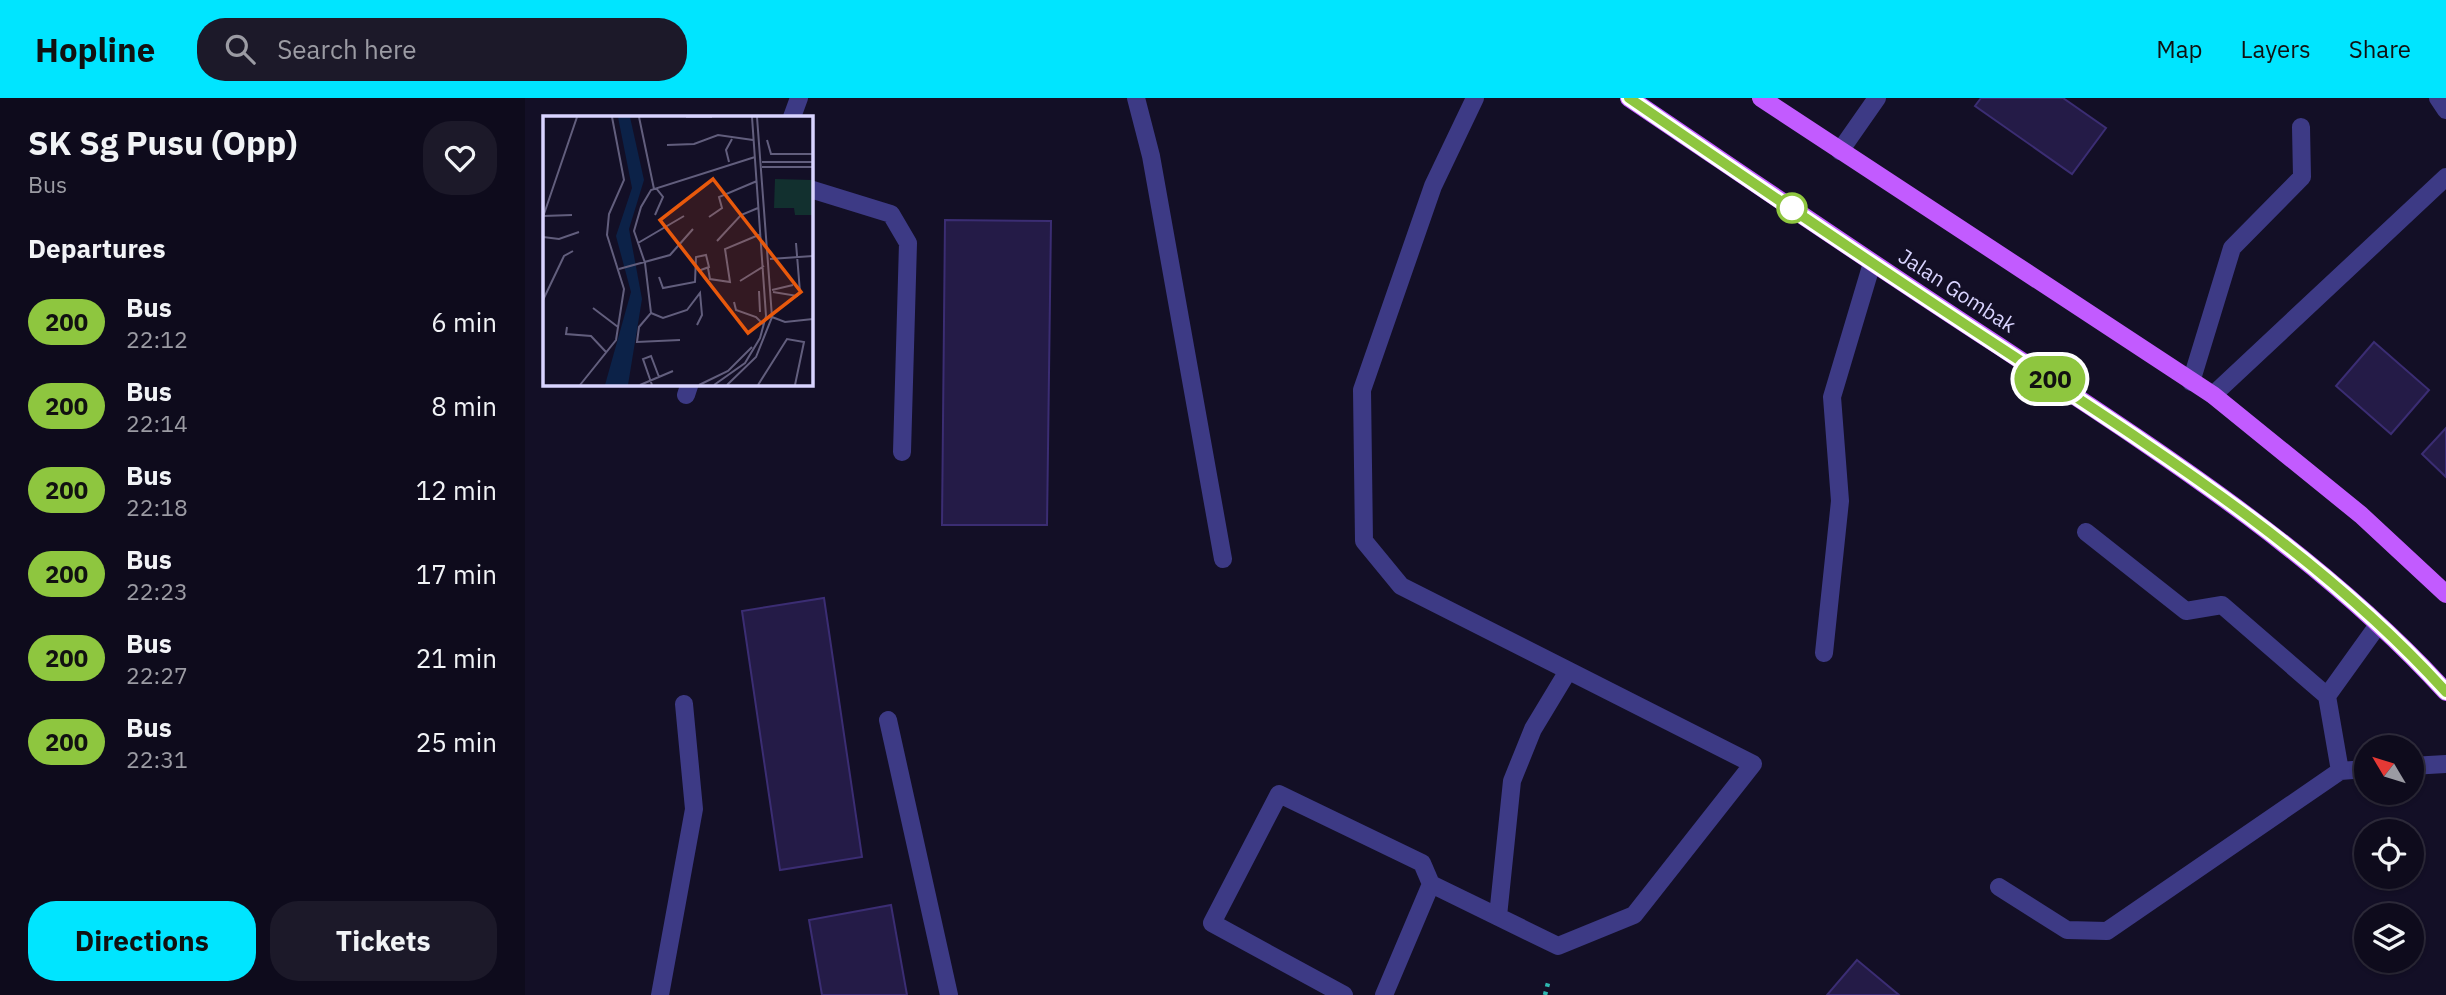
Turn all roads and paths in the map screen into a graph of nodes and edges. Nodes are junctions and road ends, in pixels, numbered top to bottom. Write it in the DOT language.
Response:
graph roads {
  1 [pos="799,98"];
  2 [pos="1136,98"];
  3 [pos="1475,98"];
  4 [pos="1629,98"];
  5 [pos="1761,98"];
  6 [pos="1877,98"];
  7 [pos="2438,98"];
  8 [pos="2446,110"];
  9 [pos="792,116"];
  10 [pos="2301,127"];
  11 [pos="1840,151"];
  12 [pos="2446,177"];
  13 [pos="812,191"];
  14 [pos="1872,263"];
  15 [pos="2191,382"];
  16 [pos="2213,395"];
  17 [pos="902,452"];
  18 [pos="2086,532"];
  19 [pos="1223,559"];
  20 [pos="2446,594"];
  21 [pos="2378,625"];
  22 [pos="1824,653"];
  23 [pos="1568,671"];
  24 [pos="2446,692"];
  25 [pos="2327,696"];
  26 [pos="684,704"];
  27 [pos="888,720"];
  28 [pos="2446,764"];
  29 [pos="2424,765"];
  30 [pos="2354,770"];
  31 [pos="2340,771"];
  32 [pos="1431,884"];
  33 [pos="1999,887"];
  34 [pos="1498,916"];
  35 [pos="660,995"];
  36 [pos="949,995"];
  37 [pos="1343,995"];
  38 [pos="1384,995"];
  1 -- 9 [label="street"];
  2 -- 19 [label="street"];
  3 -- 23 [label="street"];
  4 -- 14 [label="main road, Jalan Gombak"];
  5 -- 11 [label="main road"];
  6 -- 11 [label="street"];
  7 -- 8 [label="street"];
  10 -- 15 [label="street"];
  11 -- 15 [label="main road"];
  12 -- 16 [label="street"];
  13 -- 17 [label="street"];
  14 -- 21 [label="main road, Jalan Gombak"];
  14 -- 22 [label="street"];
  15 -- 16 [label="main road"];
  16 -- 20 [label="main road"];
  18 -- 25 [label="street"];
  21 -- 24 [label="main road, Jalan Gombak"];
  21 -- 25 [label="street"];
  23 -- 34 [label="street"];
  23 -- 34 [label="street"];
  25 -- 31 [label="street"];
  26 -- 35 [label="street"];
  27 -- 36 [label="street"];
  28 -- 29 [label="street"];
  30 -- 31 [label="street"];
  31 -- 33 [label="street"];
  32 -- 34 [label="street"];
  32 -- 37 [label="street"];
  32 -- 38 [label="street"];
}
